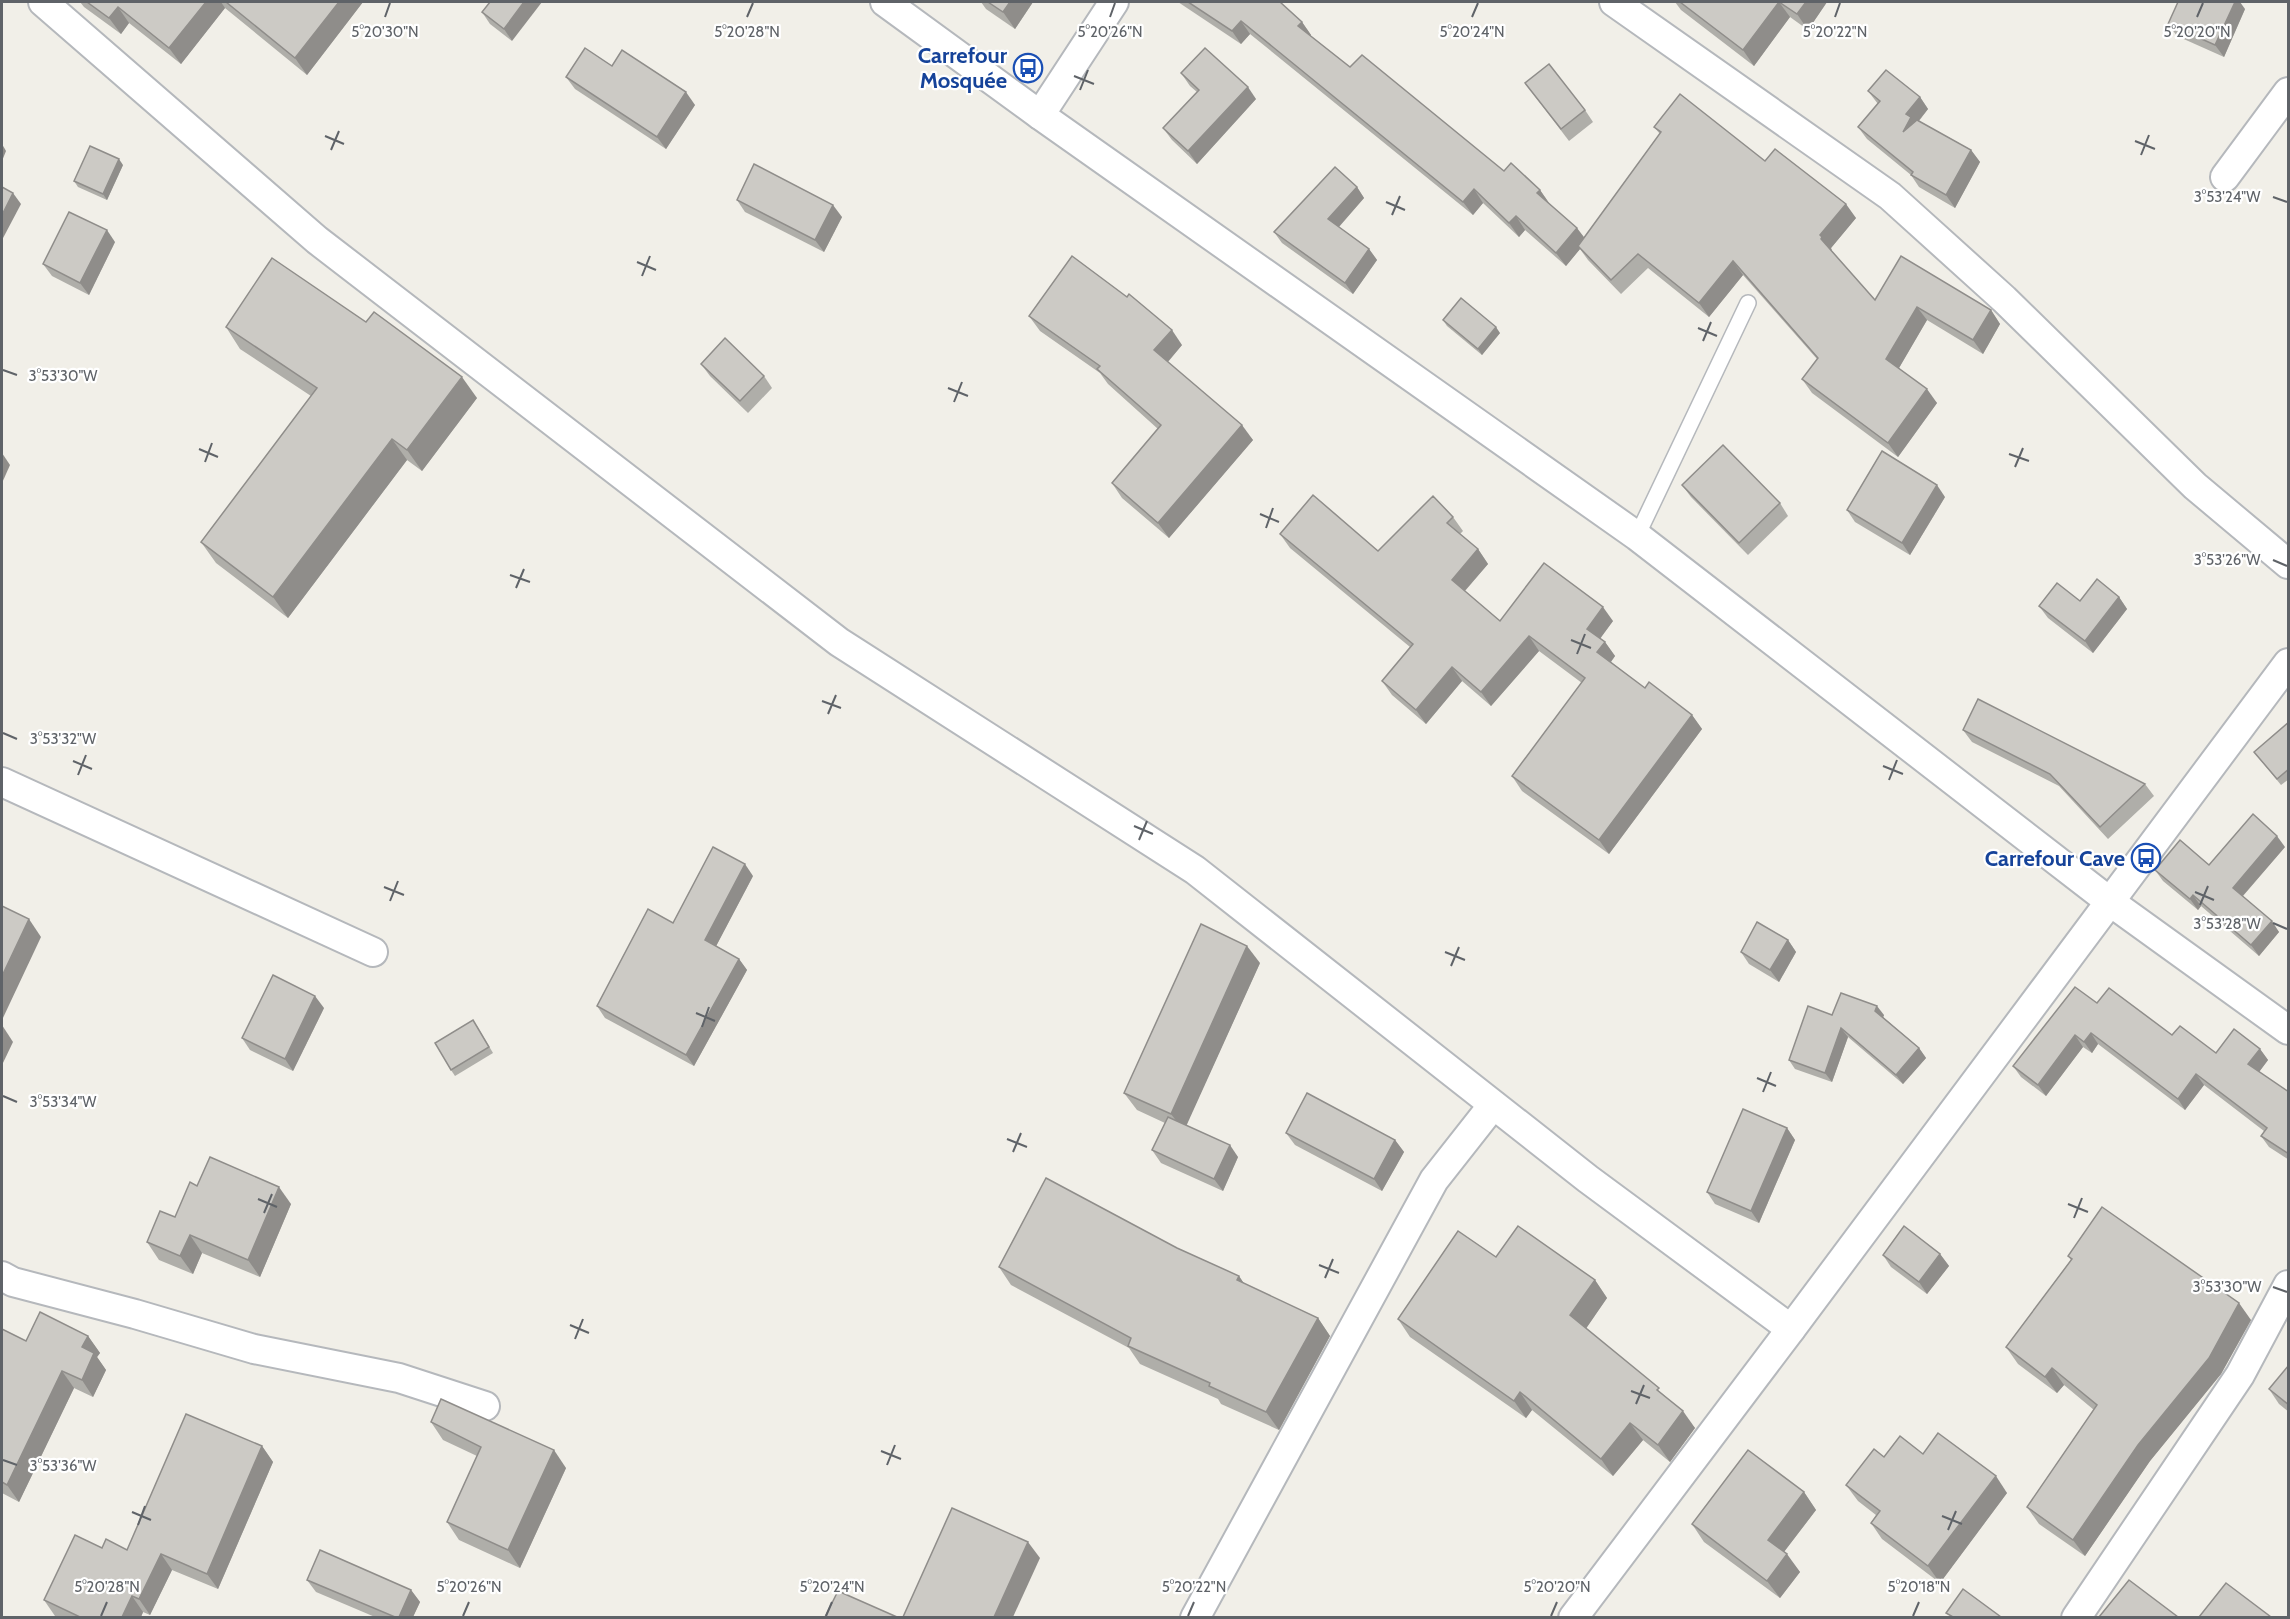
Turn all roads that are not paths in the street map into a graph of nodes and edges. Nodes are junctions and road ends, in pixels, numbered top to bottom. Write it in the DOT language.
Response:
graph roads {
  1 [pos="43,2"];
  2 [pos="885,2"];
  3 [pos="1114,2"];
  4 [pos="1614,2"];
  5 [pos="2289,92"];
  6 [pos="1040,115"];
  7 [pos="2225,177"];
  8 [pos="1748,303"];
  9 [pos="1637,536"];
  10 [pos="2289,564"];
  11 [pos="2289,663"];
  12 [pos="2,782"];
  13 [pos="2109,901"];
  14 [pos="373,952"];
  15 [pos="2289,1030"];
  16 [pos="1493,1105"];
  17 [pos="2,1276"];
  18 [pos="2289,1285"];
  19 [pos="1791,1329"];
  20 [pos="485,1406"];
  21 [pos="1195,1617"];
  22 [pos="1573,1617"];
  23 [pos="2076,1617"];
  1 -- 16 [label="street"];
  2 -- 6 [label="street"];
  3 -- 6 [label="street"];
  4 -- 10 [label="street"];
  5 -- 7 [label="street"];
  6 -- 9 [label="street"];
  8 -- 9 [label="lane"];
  9 -- 13 [label="street"];
  11 -- 13 [label="street"];
  12 -- 14 [label="street"];
  13 -- 15 [label="street"];
  13 -- 19 [label="street"];
  16 -- 19 [label="street"];
  16 -- 21 [label="street"];
  17 -- 20 [label="street"];
  18 -- 23 [label="street"];
  19 -- 22 [label="street"];
}
